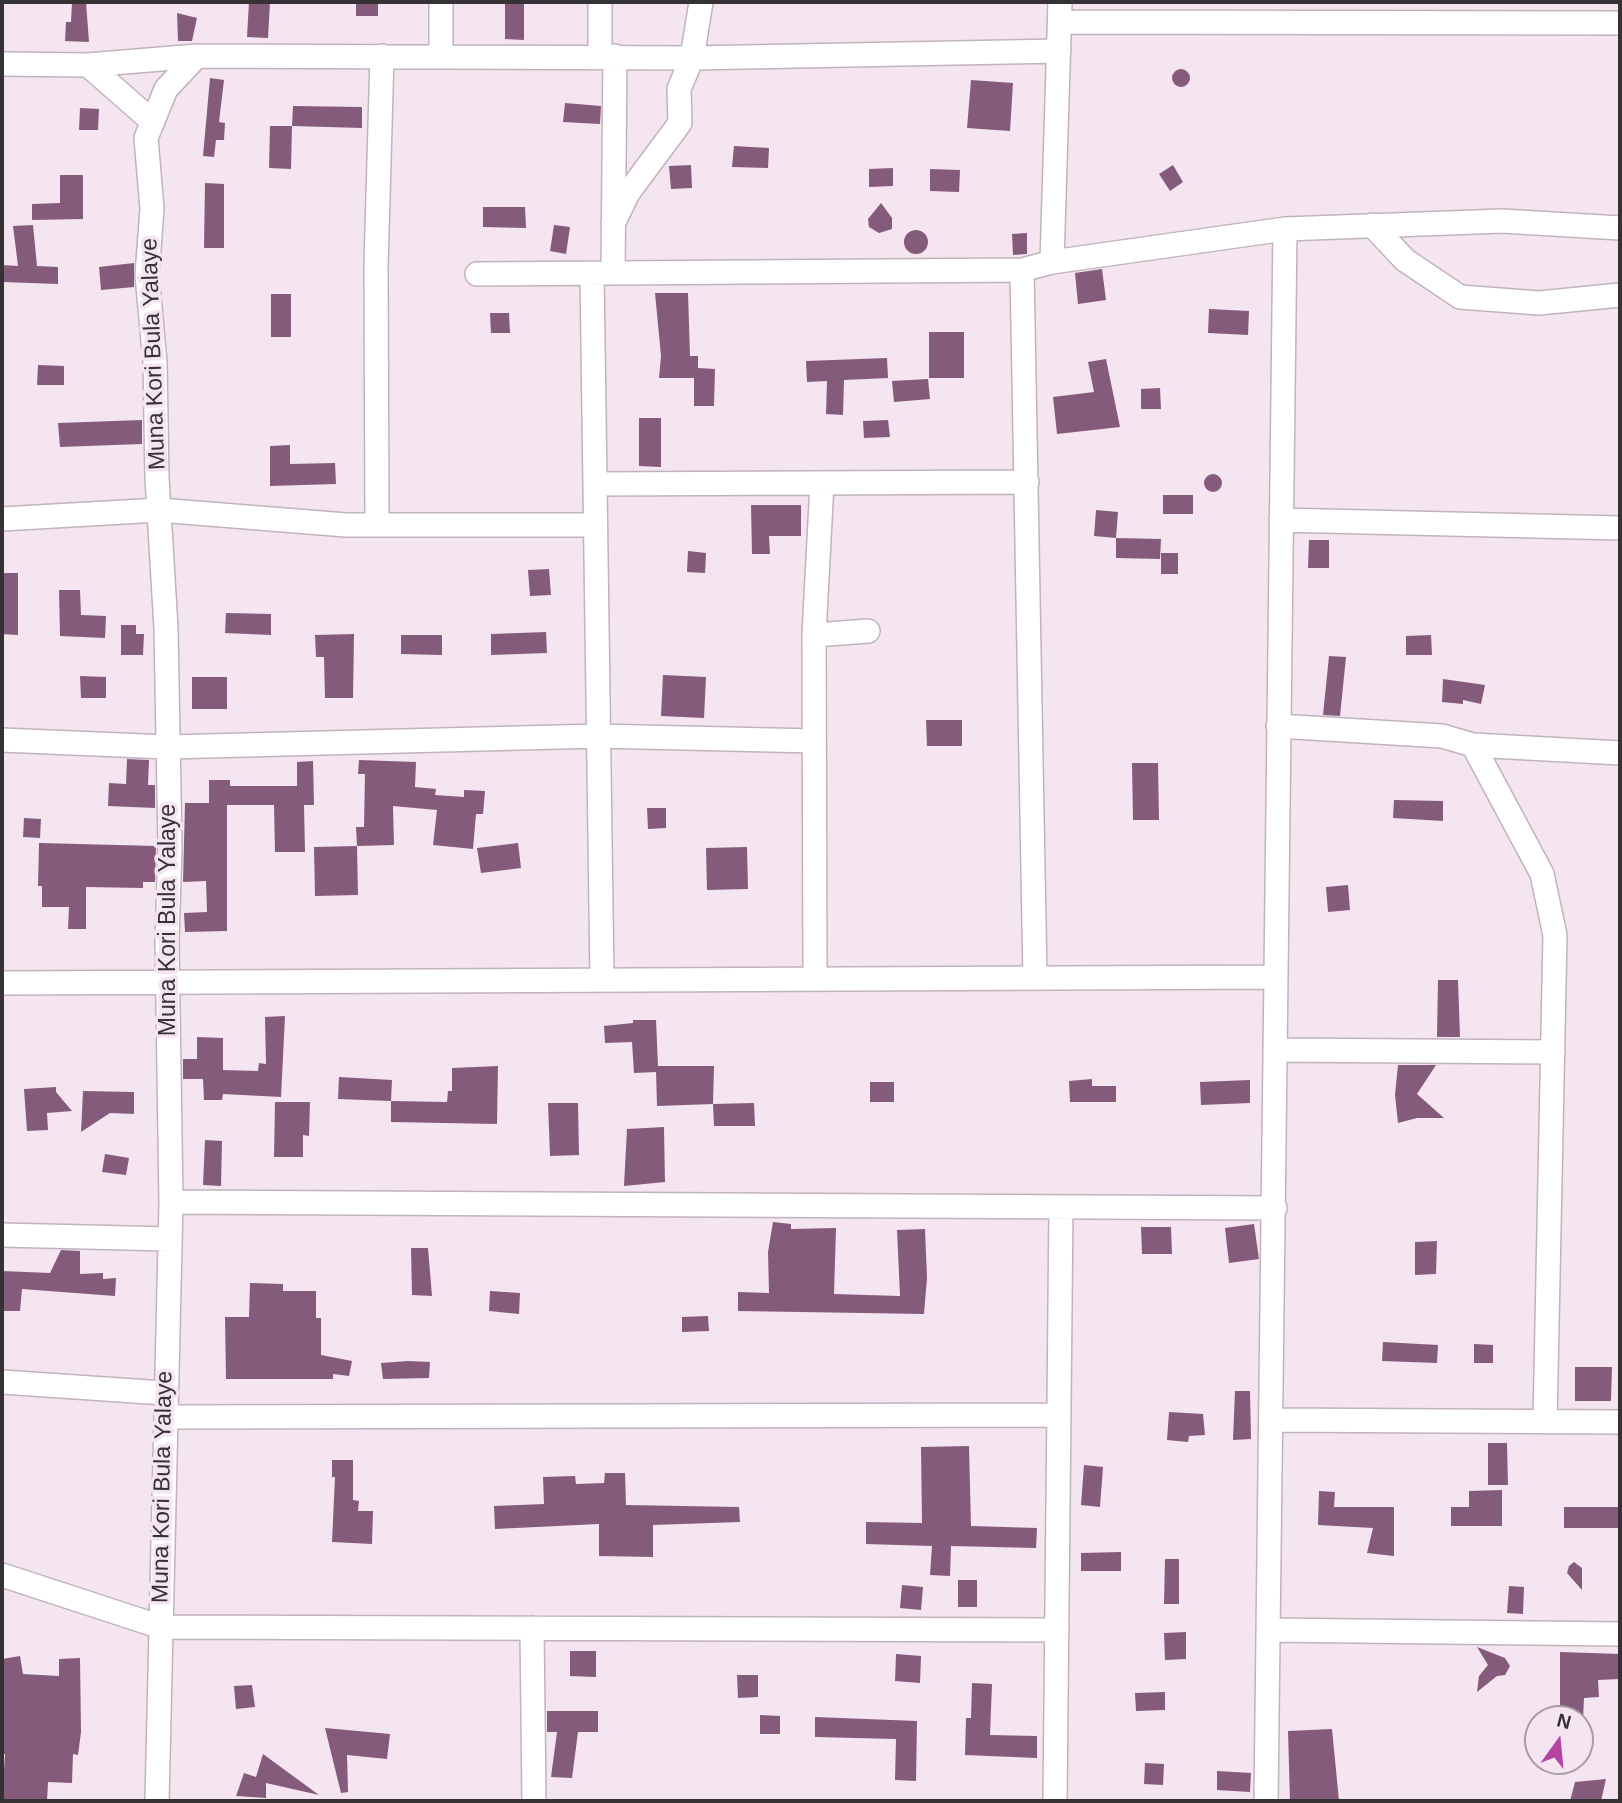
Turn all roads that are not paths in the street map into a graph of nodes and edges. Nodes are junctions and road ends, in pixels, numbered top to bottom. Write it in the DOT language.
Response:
graph roads {
  1 [pos="441,2"];
  2 [pos="600,2"];
  3 [pos="701,2"];
  4 [pos="1060,12"];
  5 [pos="1620,23"];
  6 [pos="1059,51"];
  7 [pos="197,56"];
  8 [pos="382,56"];
  9 [pos="441,56"];
  10 [pos="608,56"];
  11 [pos="692,58"];
  12 [pos="2,64"];
  13 [pos="88,65"];
  14 [pos="153,122"];
  15 [pos="613,224"];
  16 [pos="1372,225"];
  17 [pos="1620,228"];
  18 [pos="1284,229"];
  19 [pos="1052,262"];
  20 [pos="1022,270"];
  21 [pos="602,273"];
  22 [pos="477,274"];
  23 [pos="1620,295"];
  24 [pos="1027,482"];
  25 [pos="822,483"];
  26 [pos="595,484"];
  27 [pos="159,510"];
  28 [pos="2,519"];
  29 [pos="1281,520"];
  30 [pos="377,523"];
  31 [pos="596,525"];
  32 [pos="1620,528"];
  33 [pos="868,631"];
  34 [pos="814,635"];
  35 [pos="1278,726"];
  36 [pos="598,736"];
  37 [pos="2,740"];
  38 [pos="814,741"];
  39 [pos="1473,745"];
  40 [pos="167,747"];
  41 [pos="1620,752"];
  42 [pos="1274,977"];
  43 [pos="814,978"];
  44 [pos="1035,978"];
  45 [pos="602,979"];
  46 [pos="168,980"];
  47 [pos="2,983"];
  48 [pos="1275,1050"];
  49 [pos="1553,1052"];
  50 [pos="171,1202"];
  51 [pos="1061,1207"];
  52 [pos="1275,1208"];
  53 [pos="2,1235"];
  54 [pos="169,1239"];
  55 [pos="2,1382"];
  56 [pos="164,1394"];
  57 [pos="1059,1415"];
  58 [pos="166,1417"];
  59 [pos="1272,1420"];
  60 [pos="1545,1422"];
  61 [pos="1620,1422"];
  62 [pos="2,1575"];
  63 [pos="161,1627"];
  64 [pos="532,1628"];
  65 [pos="1057,1630"];
  66 [pos="1269,1630"];
  67 [pos="1620,1634"];
  68 [pos="157,1801"];
  69 [pos="534,1801"];
  70 [pos="1055,1801"];
  71 [pos="1266,1801"];
  1 -- 9 [label="street"];
  2 -- 10 [label="street"];
  3 -- 11 [label="street"];
  4 -- 5 [label="street"];
  4 -- 6 [label="street"];
  6 -- 11 [label="street"];
  6 -- 19 [label="street"];
  7 -- 8 [label="street"];
  7 -- 13 [label="street"];
  7 -- 14 [label="street, Muna Kori Bula Yalaye"];
  8 -- 9 [label="street"];
  8 -- 30 [label="street"];
  9 -- 10 [label="street"];
  10 -- 11 [label="street"];
  10 -- 15 [label="street"];
  11 -- 15 [label="street"];
  12 -- 13 [label="street"];
  13 -- 14 [label="street"];
  14 -- 27 [label="street, Muna Kori Bula Yalaye"];
  15 -- 21 [label="street"];
  16 -- 17 [label="street"];
  16 -- 18 [label="street"];
  16 -- 23 [label="street"];
  18 -- 19 [label="street"];
  18 -- 29 [label="street"];
  19 -- 20 [label="street"];
  20 -- 21 [label="street"];
  20 -- 24 [label="street"];
  21 -- 22 [label="street"];
  21 -- 26 [label="street"];
  24 -- 25 [label="street"];
  24 -- 44 [label="street"];
  25 -- 26 [label="street"];
  25 -- 34 [label="street"];
  26 -- 31 [label="street"];
  27 -- 28 [label="street"];
  27 -- 30 [label="street"];
  27 -- 40 [label="street, Muna Kori Bula Yalaye"];
  29 -- 32 [label="street"];
  29 -- 35 [label="street"];
  30 -- 31 [label="street"];
  31 -- 36 [label="street"];
  33 -- 34 [label="street"];
  34 -- 38 [label="street"];
  35 -- 39 [label="street"];
  35 -- 42 [label="street"];
  36 -- 38 [label="street"];
  36 -- 40 [label="street"];
  36 -- 45 [label="street"];
  37 -- 40 [label="street"];
  38 -- 43 [label="street"];
  39 -- 41 [label="street"];
  39 -- 49 [label="street"];
  40 -- 46 [label="street, Muna Kori Bula Yalaye"];
  42 -- 44 [label="street"];
  42 -- 48 [label="street"];
  43 -- 44 [label="street"];
  43 -- 45 [label="street"];
  45 -- 46 [label="street"];
  46 -- 47 [label="street"];
  46 -- 50 [label="street, Muna Kori Bula Yalaye"];
  48 -- 49 [label="street"];
  48 -- 52 [label="street"];
  49 -- 60 [label="street"];
  50 -- 51 [label="street"];
  50 -- 54 [label="street, Muna Kori Bula Yalaye"];
  51 -- 52 [label="street"];
  51 -- 57 [label="street"];
  52 -- 59 [label="street"];
  53 -- 54 [label="street"];
  54 -- 56 [label="street, Muna Kori Bula Yalaye"];
  55 -- 56 [label="street"];
  56 -- 58 [label="street, Muna Kori Bula Yalaye"];
  57 -- 58 [label="street"];
  57 -- 65 [label="street"];
  58 -- 63 [label="street, Muna Kori Bula Yalaye"];
  59 -- 60 [label="street"];
  59 -- 66 [label="street"];
  60 -- 61 [label="street"];
  62 -- 63 [label="street"];
  63 -- 64 [label="street"];
  63 -- 68 [label="street, Muna Kori Bula Yalaye"];
  64 -- 65 [label="street"];
  64 -- 69 [label="street"];
  65 -- 70 [label="street"];
  66 -- 67 [label="street"];
  66 -- 71 [label="street"];
}
